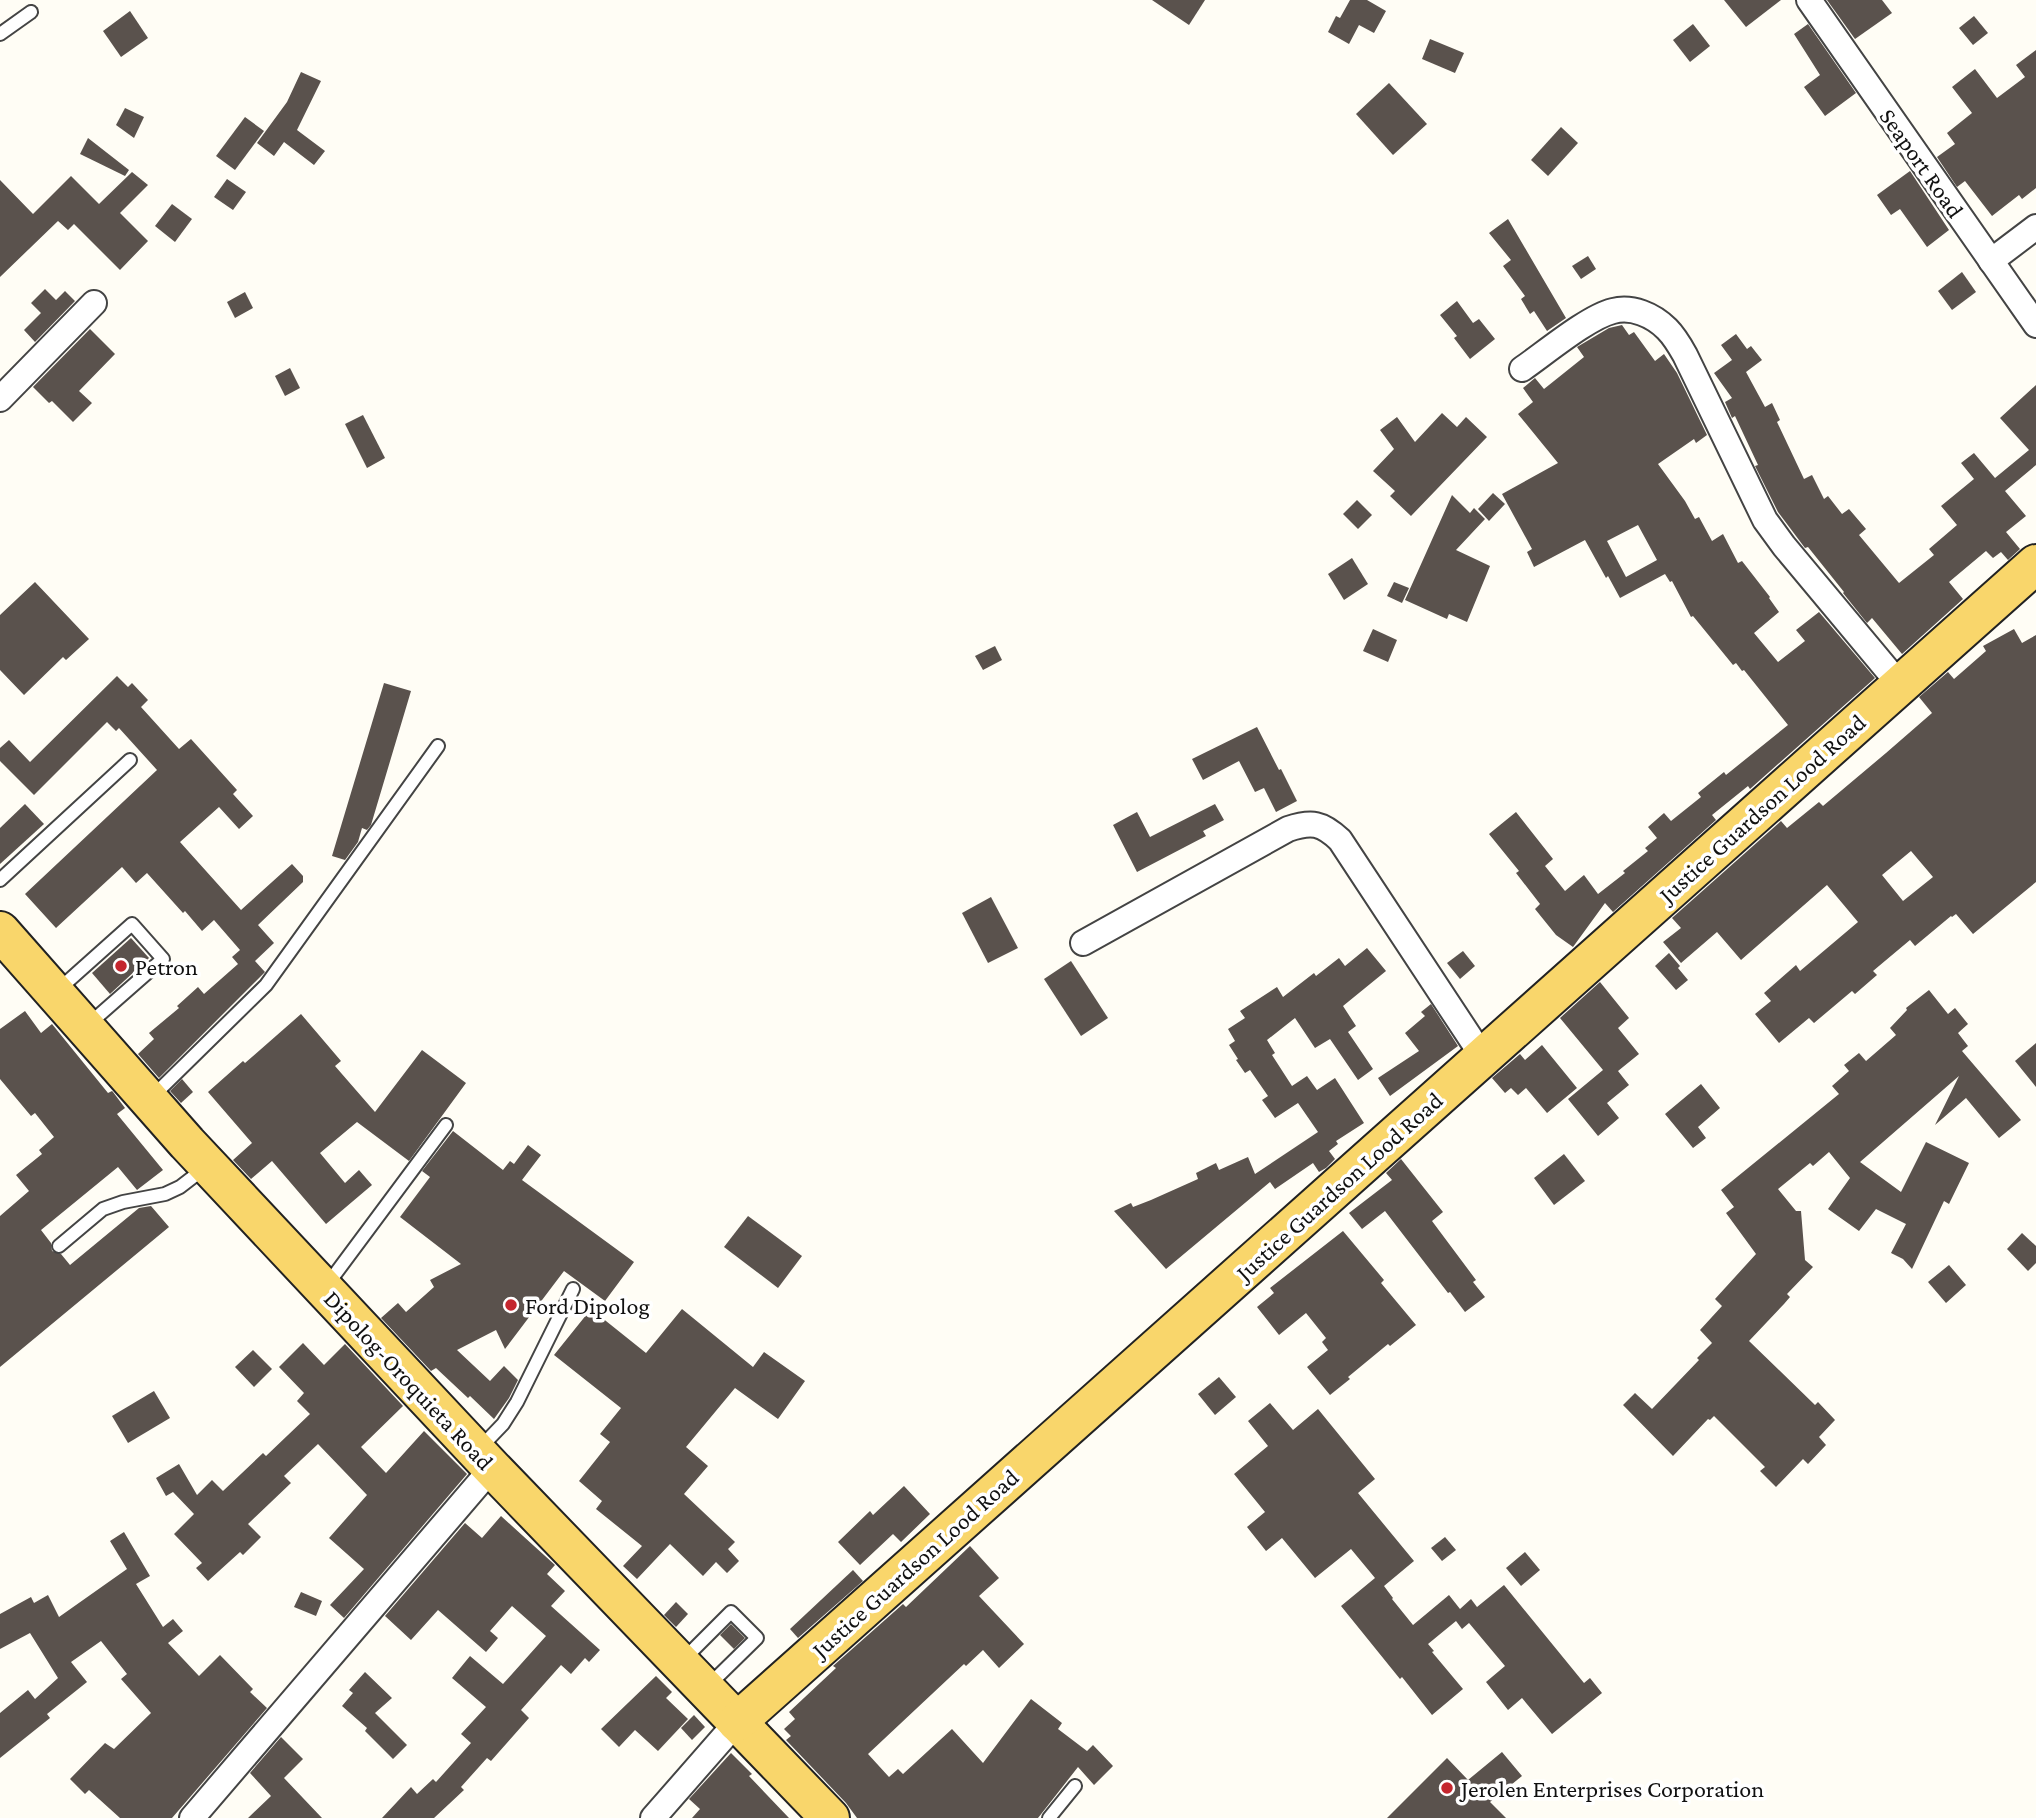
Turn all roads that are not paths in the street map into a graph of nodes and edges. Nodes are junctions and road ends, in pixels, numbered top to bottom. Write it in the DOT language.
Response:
graph roads {
  1 [pos="1809,0"];
  2 [pos="31,12"];
  3 [pos="0,34"];
  4 [pos="2036,227"];
  5 [pos="1991,261"];
  6 [pos="94,303"];
  7 [pos="2036,325"];
  8 [pos="1522,369"];
  9 [pos="0,399"];
  10 [pos="2036,564"];
  11 [pos="1900,685"];
  12 [pos="438,746"];
  13 [pos="130,760"];
  14 [pos="0,880"];
  15 [pos="0,931"];
  16 [pos="1083,943"];
  17 [pos="54,993"];
  18 [pos="85,1028"];
  19 [pos="1483,1057"];
  20 [pos="149,1100"];
  21 [pos="446,1125"];
  22 [pos="208,1166"];
  23 [pos="59,1246"];
  24 [pos="324,1289"];
  25 [pos="573,1289"];
  26 [pos="484,1460"];
  27 [pos="692,1676"];
  28 [pos="737,1722"];
  29 [pos="1075,1786"];
  30 [pos="192,1818"];
  31 [pos="653,1818"];
  32 [pos="830,1818"];
  33 [pos="1049,1818"];
  1 -- 5 [label="street, Seaport Road"];
  2 -- 3 [label="lane"];
  4 -- 5 [label="street"];
  5 -- 7 [label="street, Seaport Road"];
  6 -- 9 [label="street"];
  8 -- 11 [label="street"];
  10 -- 11 [label="main road, Justice Guardson Lood Road"];
  11 -- 19 [label="main road, Justice Guardson Lood Road"];
  12 -- 20 [label="lane"];
  13 -- 14 [label="lane"];
  15 -- 17 [label="main road, Dipolog-Oroquieta Road"];
  16 -- 19 [label="street"];
  17 -- 18 [label="main road, Dipolog-Oroquieta Road"];
  17 -- 18 [label="lane"];
  18 -- 20 [label="main road, Dipolog-Oroquieta Road"];
  19 -- 28 [label="main road, Justice Guardson Lood Road"];
  20 -- 22 [label="main road, Dipolog-Oroquieta Road"];
  21 -- 24 [label="lane"];
  22 -- 23 [label="lane"];
  22 -- 24 [label="main road, Dipolog-Oroquieta Road"];
  24 -- 26 [label="main road, Dipolog-Oroquieta Road"];
  25 -- 26 [label="lane"];
  26 -- 27 [label="main road, Dipolog-Oroquieta Road"];
  26 -- 30 [label="street"];
  27 -- 27 [label="lane"];
  27 -- 28 [label="main road, Dipolog-Oroquieta Road"];
  28 -- 31 [label="street, Justice Guardson Lood Road"];
  28 -- 32 [label="main road, Dipolog-Oroquieta Road"];
  29 -- 33 [label="lane"];
}
